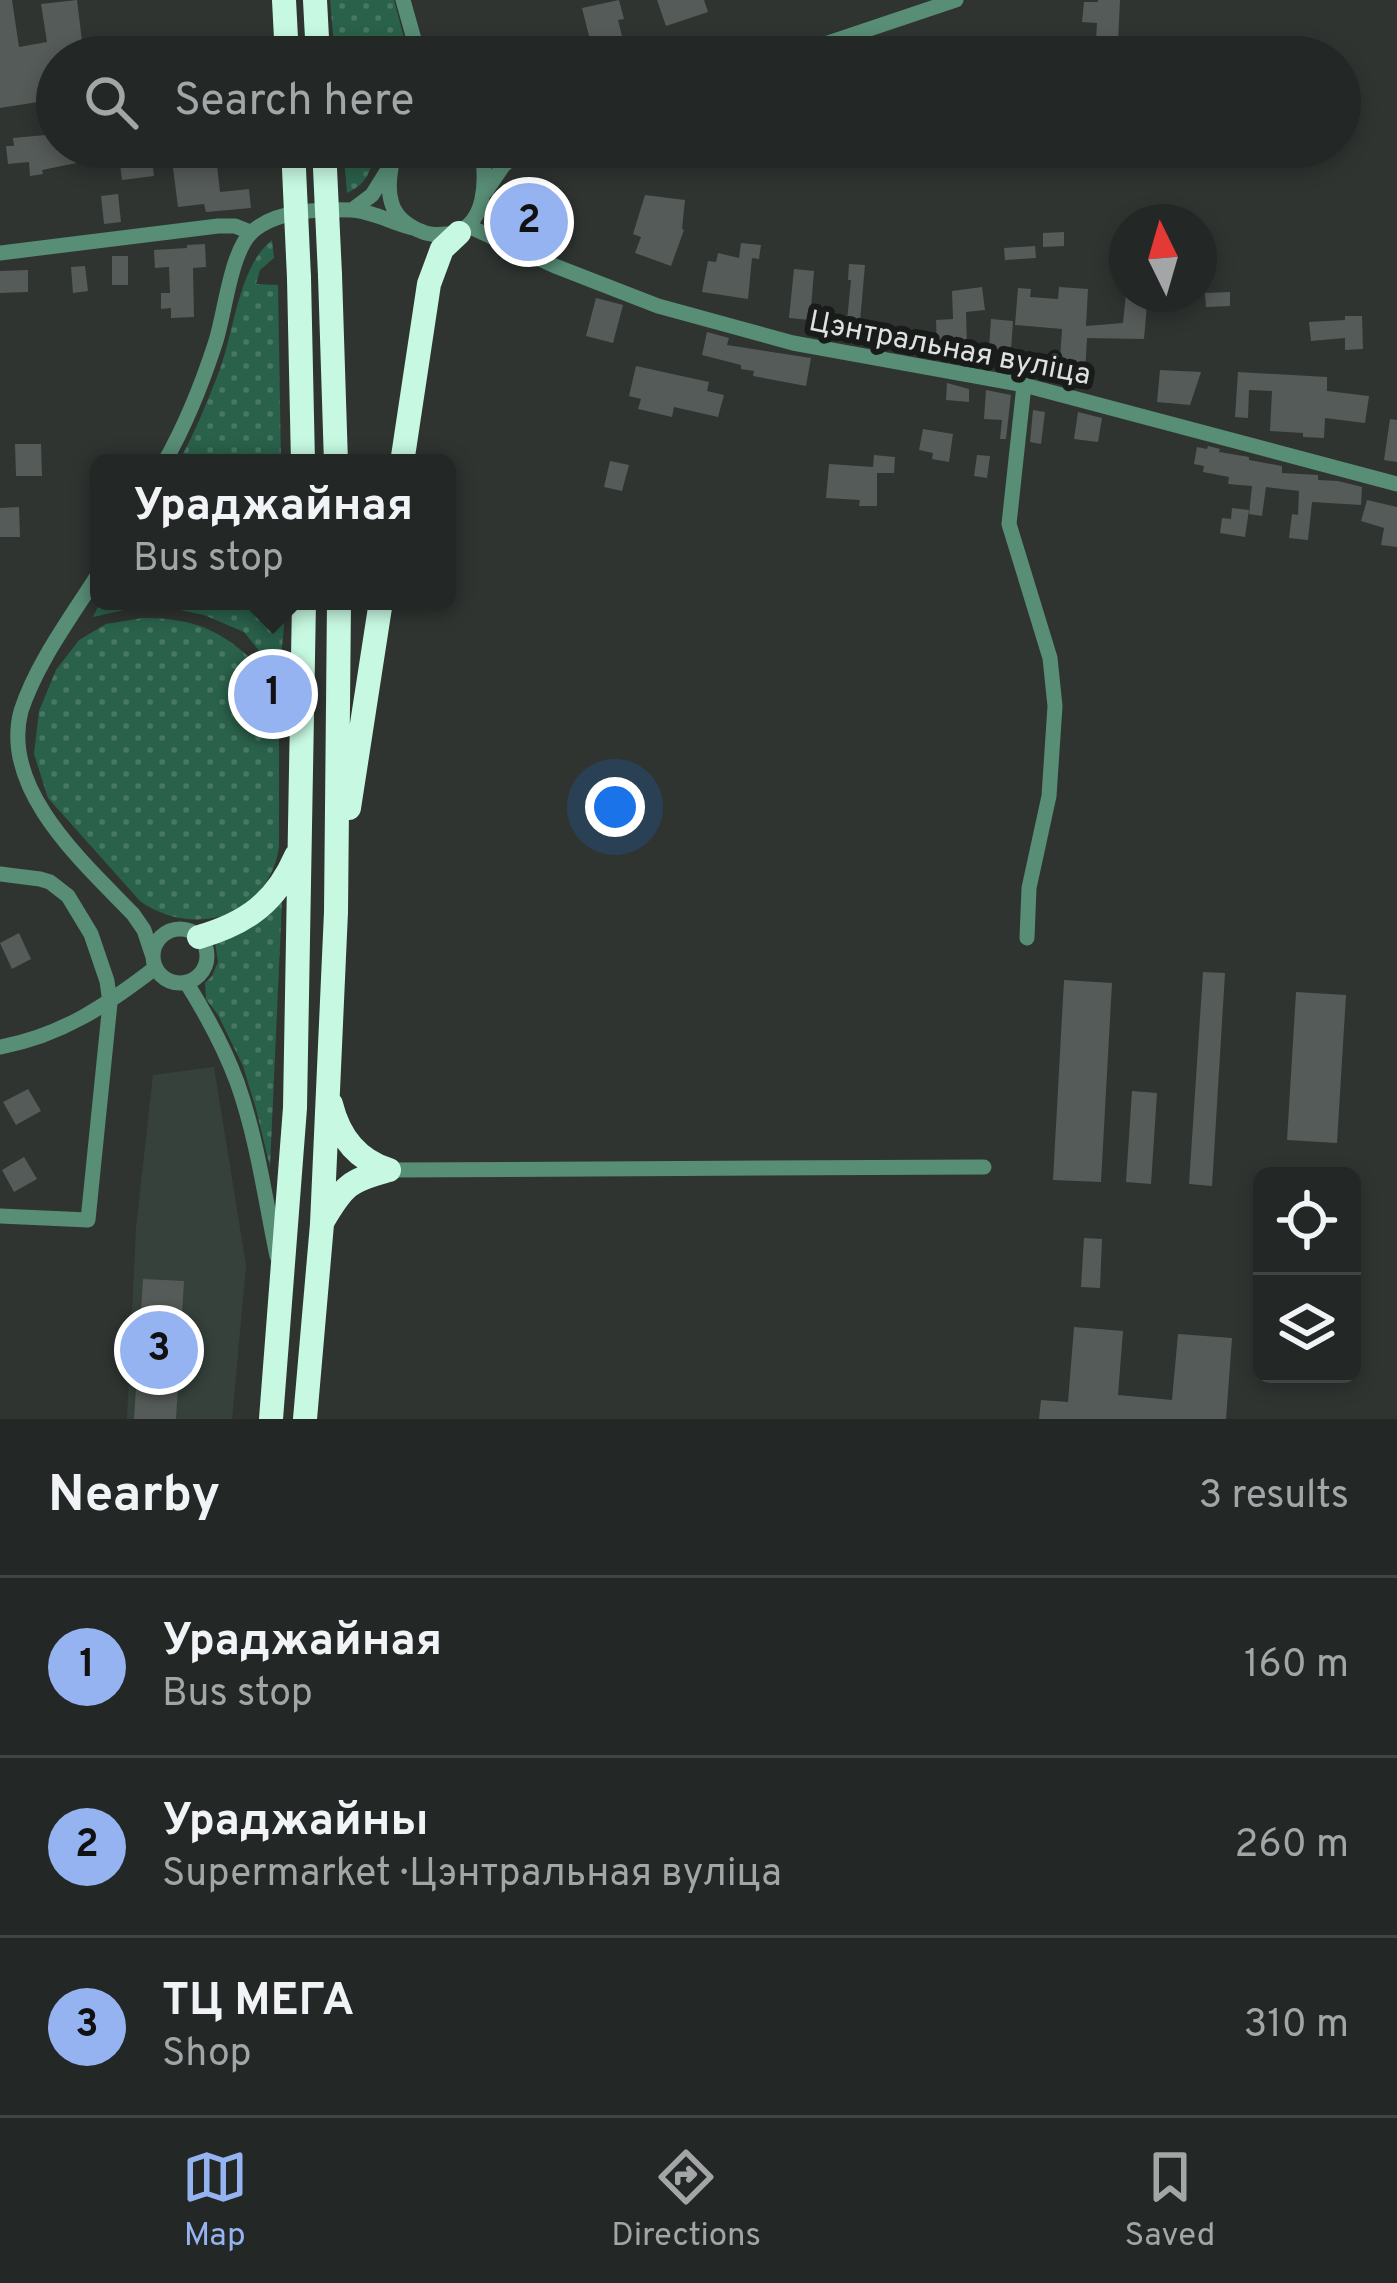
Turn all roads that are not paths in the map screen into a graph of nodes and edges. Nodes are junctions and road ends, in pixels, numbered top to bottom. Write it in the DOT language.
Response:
graph roads {
  1 [pos="284,0"];
  2 [pos="315,0"];
  3 [pos="403,0"];
  4 [pos="956,0"];
  5 [pos="286,36"];
  6 [pos="318,36"];
  7 [pos="413,36"];
  8 [pos="849,36"];
  9 [pos="294,168"];
  10 [pos="325,168"];
  11 [pos="389,168"];
  12 [pos="393,168"];
  13 [pos="484,168"];
  14 [pos="501,168"];
  15 [pos="484,194"];
  16 [pos="352,210"];
  17 [pos="413,228"];
  18 [pos="464,229"];
  19 [pos="250,232"];
  20 [pos="0,253"];
  21 [pos="1024,385"];
  22 [pos="168,454"];
  23 [pos="303,454"];
  24 [pos="336,454"];
  25 [pos="403,454"];
  26 [pos="1397,484"];
  27 [pos="90,587"];
  28 [pos="304,610"];
  29 [pos="339,610"];
  30 [pos="380,610"];
  31 [pos="0,715"];
  32 [pos="19,717"];
  33 [pos="302,842"];
  34 [pos="0,874"];
  35 [pos="336,912"];
  36 [pos="133,914"];
  37 [pos="173,930"];
  38 [pos="199,937"];
  39 [pos="1027,938"];
  40 [pos="154,963"];
  41 [pos="186,982"];
  42 [pos="110,1003"];
  43 [pos="0,1047"];
  44 [pos="328,1086"];
  45 [pos="984,1167"];
  46 [pos="389,1171"];
  47 [pos="0,1216"];
  48 [pos="322,1224"];
  49 [pos="282,1279"];
  50 [pos="271,1419"];
  51 [pos="305,1419"];
  1 -- 5 [label="highway"];
  2 -- 6 [label="highway"];
  3 -- 7 [label="street"];
  4 -- 8 [label="street"];
  9 -- 23 [label="highway, bridge"];
  10 -- 24 [label="highway, bridge"];
  11 -- 16 [label="street"];
  12 -- 17 [label="street"];
  13 -- 15 [label="street"];
  14 -- 15 [label="street"];
  15 -- 18 [label="street"];
  16 -- 17 [label="street, Цэнтральная вуліца"];
  16 -- 19 [label="street"];
  17 -- 18 [label="street, Цэнтральная вуліца"];
  18 -- 21 [label="street, Цэнтральная вуліца"];
  18 -- 25 [label="highway"];
  19 -- 20 [label="street"];
  19 -- 22 [label="street"];
  21 -- 26 [label="street, Цэнтральная вуліца"];
  21 -- 39 [label="street"];
  27 -- 32 [label="street"];
  28 -- 33 [label="highway"];
  29 -- 35 [label="highway"];
  30 -- 35 [label="highway"];
  31 -- 32 [label="street"];
  32 -- 36 [label="street"];
  33 -- 38 [label="highway"];
  33 -- 49 [label="highway"];
  34 -- 42 [label="street"];
  35 -- 44 [label="highway"];
  36 -- 37 [label="street"];
  36 -- 40 [label="street"];
  37 -- 38 [label="street"];
  37 -- 40 [label="street"];
  38 -- 41 [label="street"];
  40 -- 41 [label="street"];
  40 -- 42 [label="street"];
  41 -- 49 [label="street"];
  42 -- 43 [label="street"];
  42 -- 47 [label="street"];
  44 -- 46 [label="highway"];
  44 -- 48 [label="highway"];
  45 -- 46 [label="street"];
  46 -- 48 [label="highway"];
  48 -- 51 [label="highway"];
  49 -- 50 [label="highway"];
}
